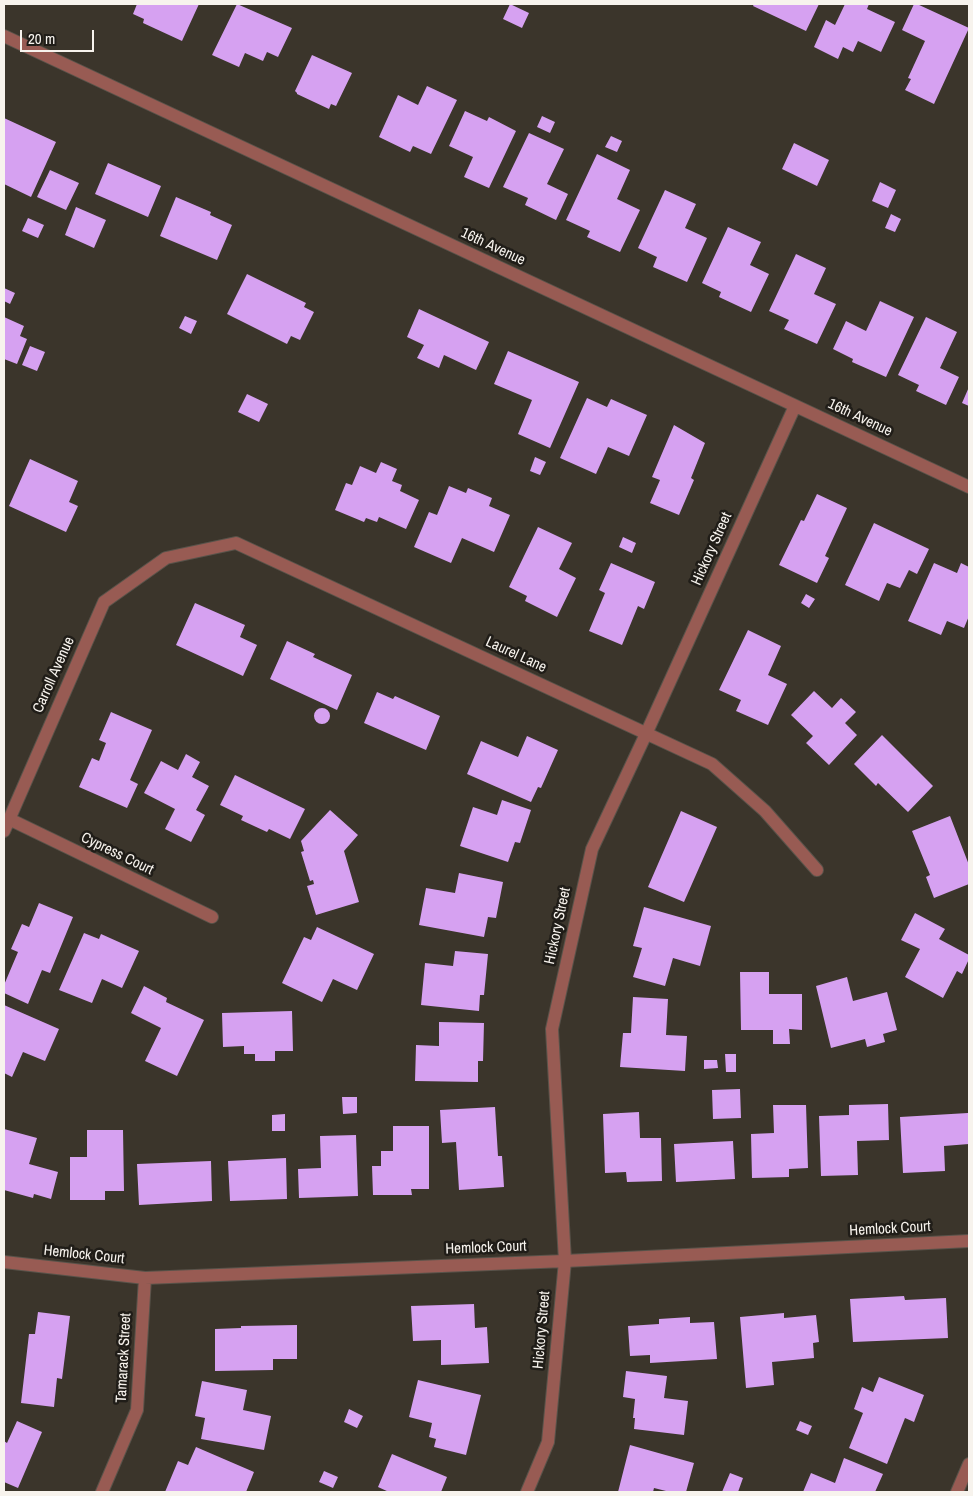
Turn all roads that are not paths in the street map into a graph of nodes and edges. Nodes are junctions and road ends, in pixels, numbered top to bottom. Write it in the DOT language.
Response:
graph roads {
  1 [pos="4,36"];
  2 [pos="795,406"];
  3 [pos="969,488"];
  4 [pos="166,558"];
  5 [pos="646,734"];
  6 [pos="6,825"];
  7 [pos="817,870"];
  8 [pos="212,917"];
  9 [pos="969,1241"];
  10 [pos="565,1261"];
  11 [pos="4,1262"];
  12 [pos="145,1278"];
  13 [pos="969,1464"];
  14 [pos="102,1492"];
  15 [pos="527,1492"];
  16 [pos="957,1492"];
  1 -- 2 [label="street, 16th Avenue"];
  2 -- 3 [label="street, 16th Avenue"];
  2 -- 5 [label="street, Hickory Street"];
  4 -- 5 [label="street, Laurel Lane"];
  4 -- 6 [label="street, Carroll Avenue"];
  5 -- 7 [label="street, Laurel Lane"];
  5 -- 10 [label="street, Hickory Street"];
  6 -- 8 [label="street, Cypress Court"];
  9 -- 10 [label="street, Hemlock Court"];
  10 -- 12 [label="street, Hemlock Court"];
  10 -- 15 [label="street, Hickory Street"];
  11 -- 12 [label="street, Hemlock Court"];
  12 -- 14 [label="street, Tamarack Street"];
  13 -- 16 [label="street"];
}
